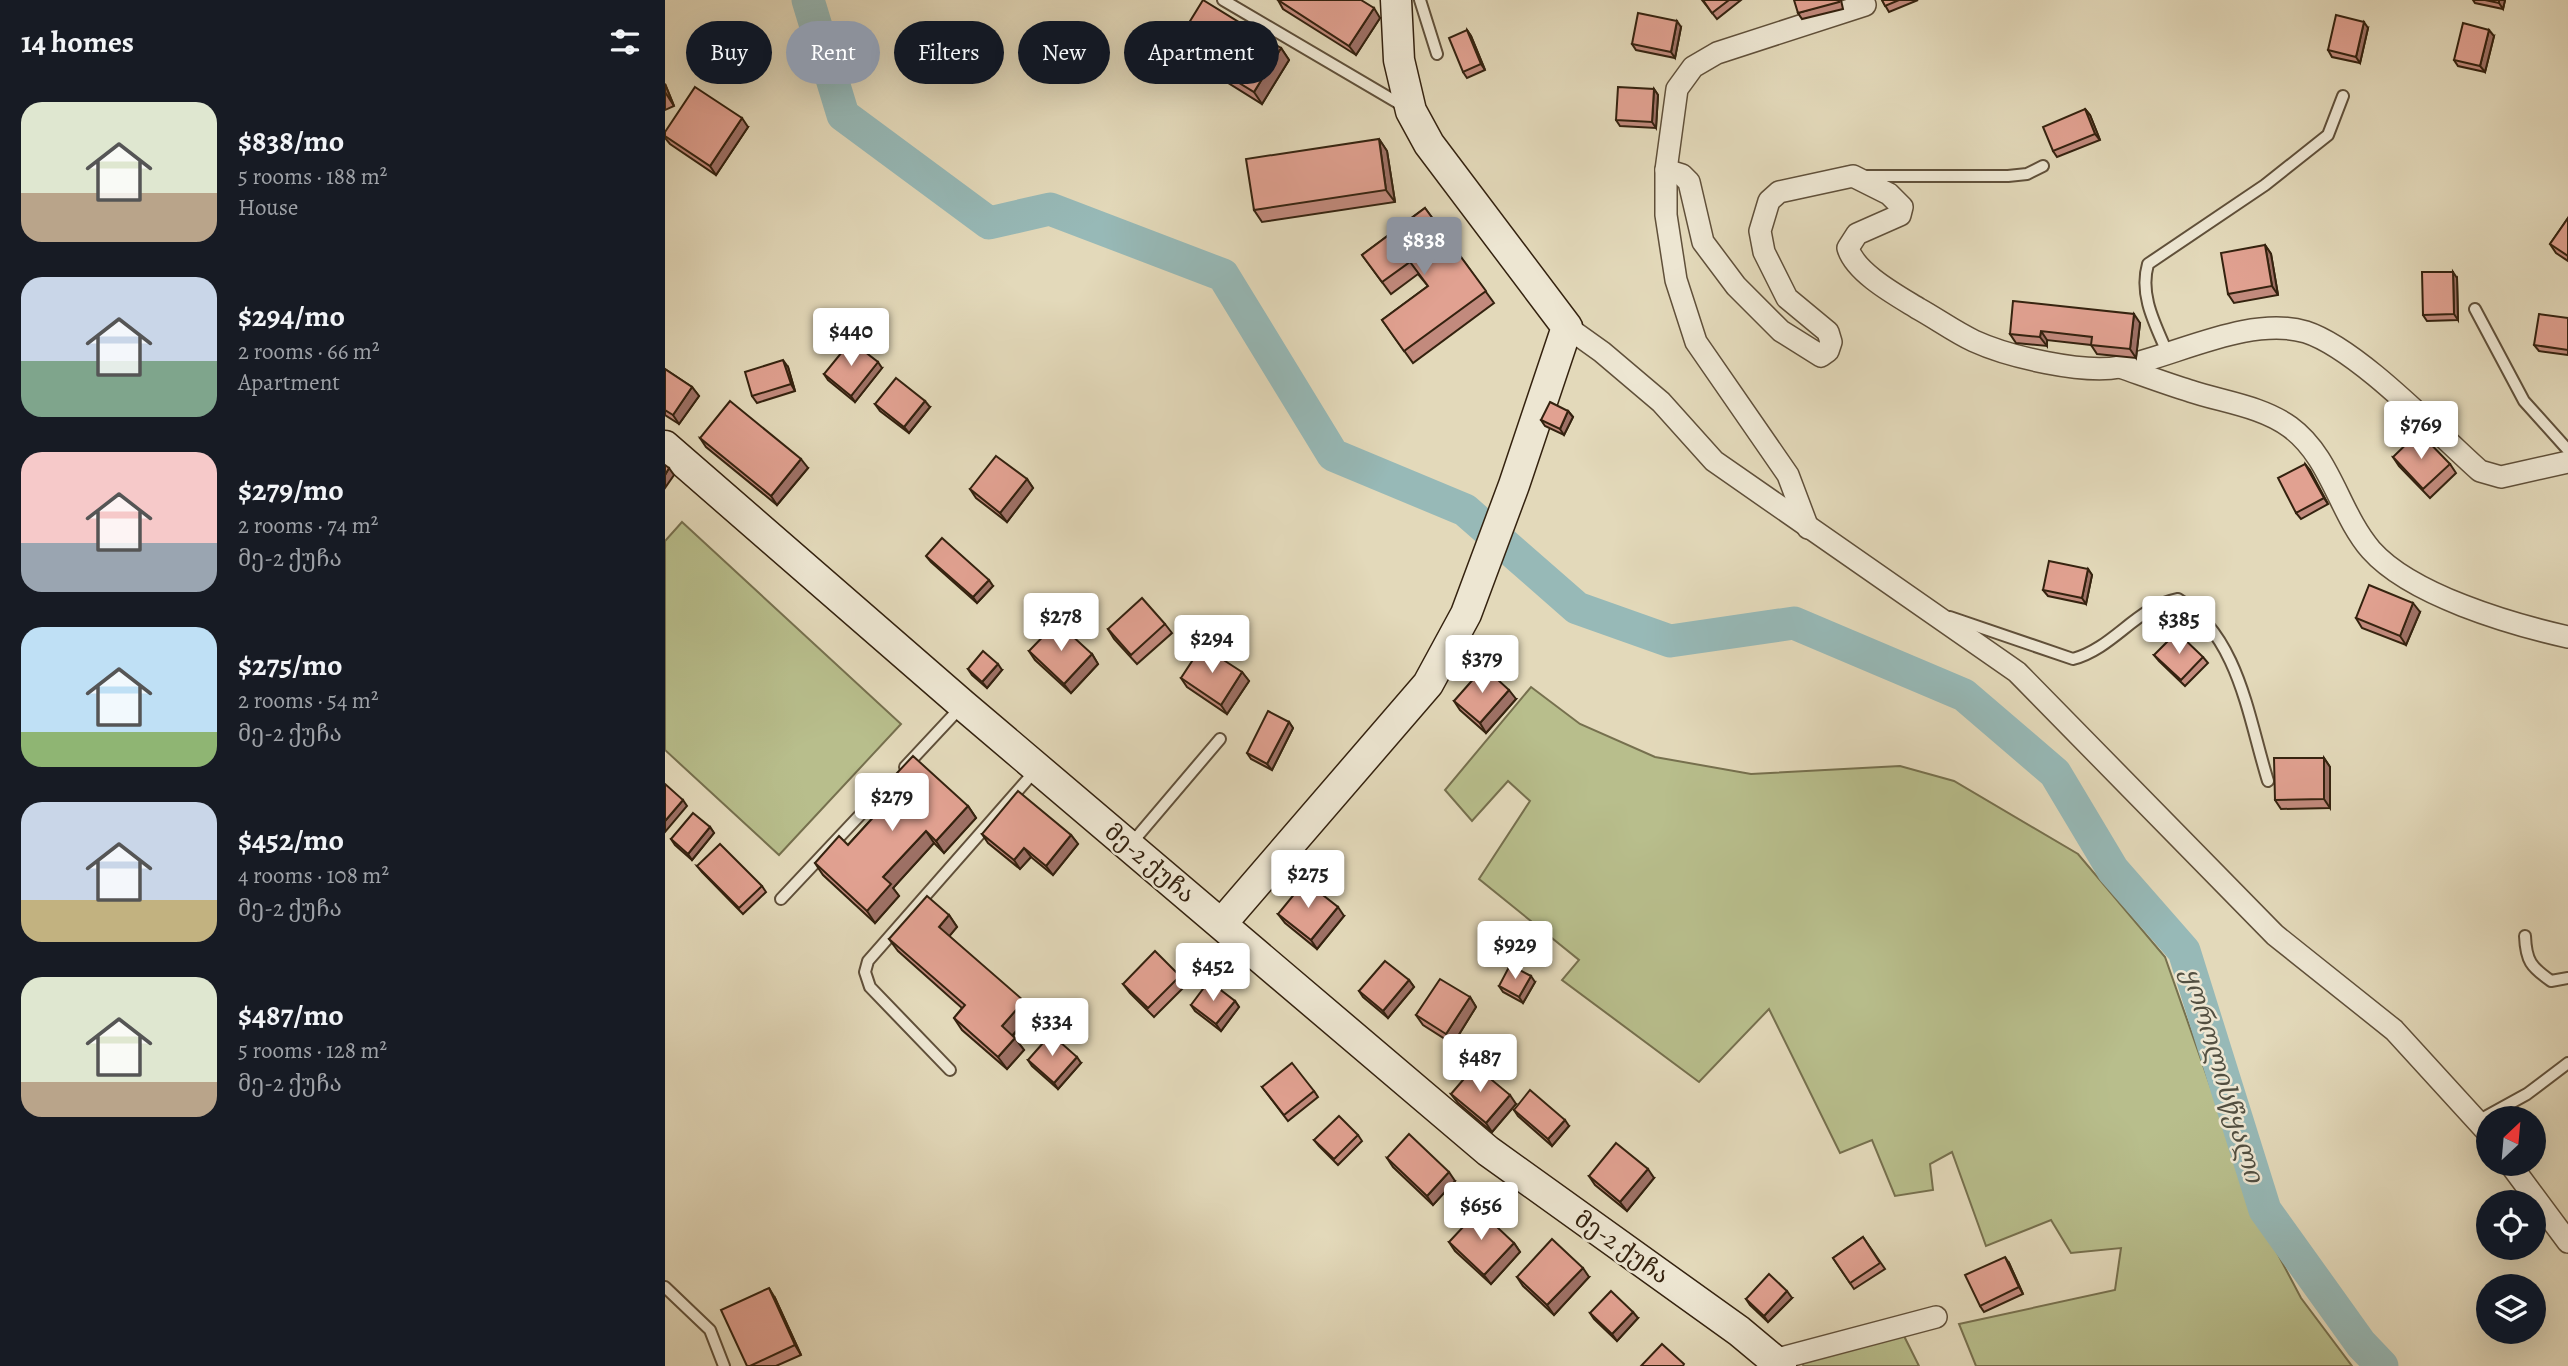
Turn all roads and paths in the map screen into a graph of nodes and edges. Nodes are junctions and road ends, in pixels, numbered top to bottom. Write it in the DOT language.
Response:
graph roads {
  1 [pos="1223,0"];
  2 [pos="1396,0"];
  3 [pos="1420,0"];
  4 [pos="1865,5"];
  5 [pos="1437,54"];
  6 [pos="2343,96"];
  7 [pos="1411,111"];
  8 [pos="2043,166"];
  9 [pos="1666,170"];
  10 [pos="1853,176"];
  11 [pos="2475,309"];
  12 [pos="1567,327"];
  13 [pos="2167,352"];
  14 [pos="2120,367"];
  15 [pos="665,446"];
  16 [pos="2568,450"];
  17 [pos="2568,462"];
  18 [pos="1808,528"];
  19 [pos="1931,609"];
  20 [pos="2568,637"];
  21 [pos="963,705"];
  22 [pos="1220,739"];
  23 [pos="1037,769"];
  24 [pos="2268,781"];
  25 [pos="1131,845"];
  26 [pos="781,899"];
  27 [pos="1222,923"];
  28 [pos="2525,936"];
  29 [pos="2568,978"];
  30 [pos="2568,1063"];
  31 [pos="950,1070"];
  32 [pos="2512,1106"];
  33 [pos="2476,1119"];
  34 [pos="2519,1176"];
  35 [pos="2568,1242"];
  36 [pos="665,1287"];
  37 [pos="1935,1317"];
  38 [pos="1778,1363"];
  39 [pos="724,1366"];
  1 -- 7 [label="lane"];
  2 -- 7 [label="street"];
  3 -- 5 [label="lane"];
  4 -- 9 [label="street"];
  6 -- 13 [label="lane"];
  7 -- 12 [label="street"];
  8 -- 10 [label="lane"];
  9 -- 10 [label="street"];
  9 -- 18 [label="street"];
  10 -- 14 [label="street"];
  11 -- 16 [label="lane"];
  12 -- 18 [label="street"];
  12 -- 27 [label="street"];
  13 -- 14 [label="street"];
  13 -- 17 [label="street"];
  14 -- 20 [label="street"];
  15 -- 21 [label="street, მე-2 ქუჩა"];
  18 -- 19 [label="street"];
  19 -- 24 [label="lane"];
  19 -- 33 [label="street"];
  21 -- 23 [label="street, მე-2 ქუჩა"];
  21 -- 26 [label="lane"];
  22 -- 25 [label="lane"];
  23 -- 25 [label="street, მე-2 ქუჩა"];
  23 -- 31 [label="lane"];
  25 -- 27 [label="street, მე-2 ქუჩა"];
  27 -- 38 [label="street, მე-2 ქუჩა"];
  28 -- 29 [label="lane"];
  30 -- 32 [label="lane"];
  34 -- 35 [label="street"];
  36 -- 39 [label="lane"];
  37 -- 38 [label="street"];
}
